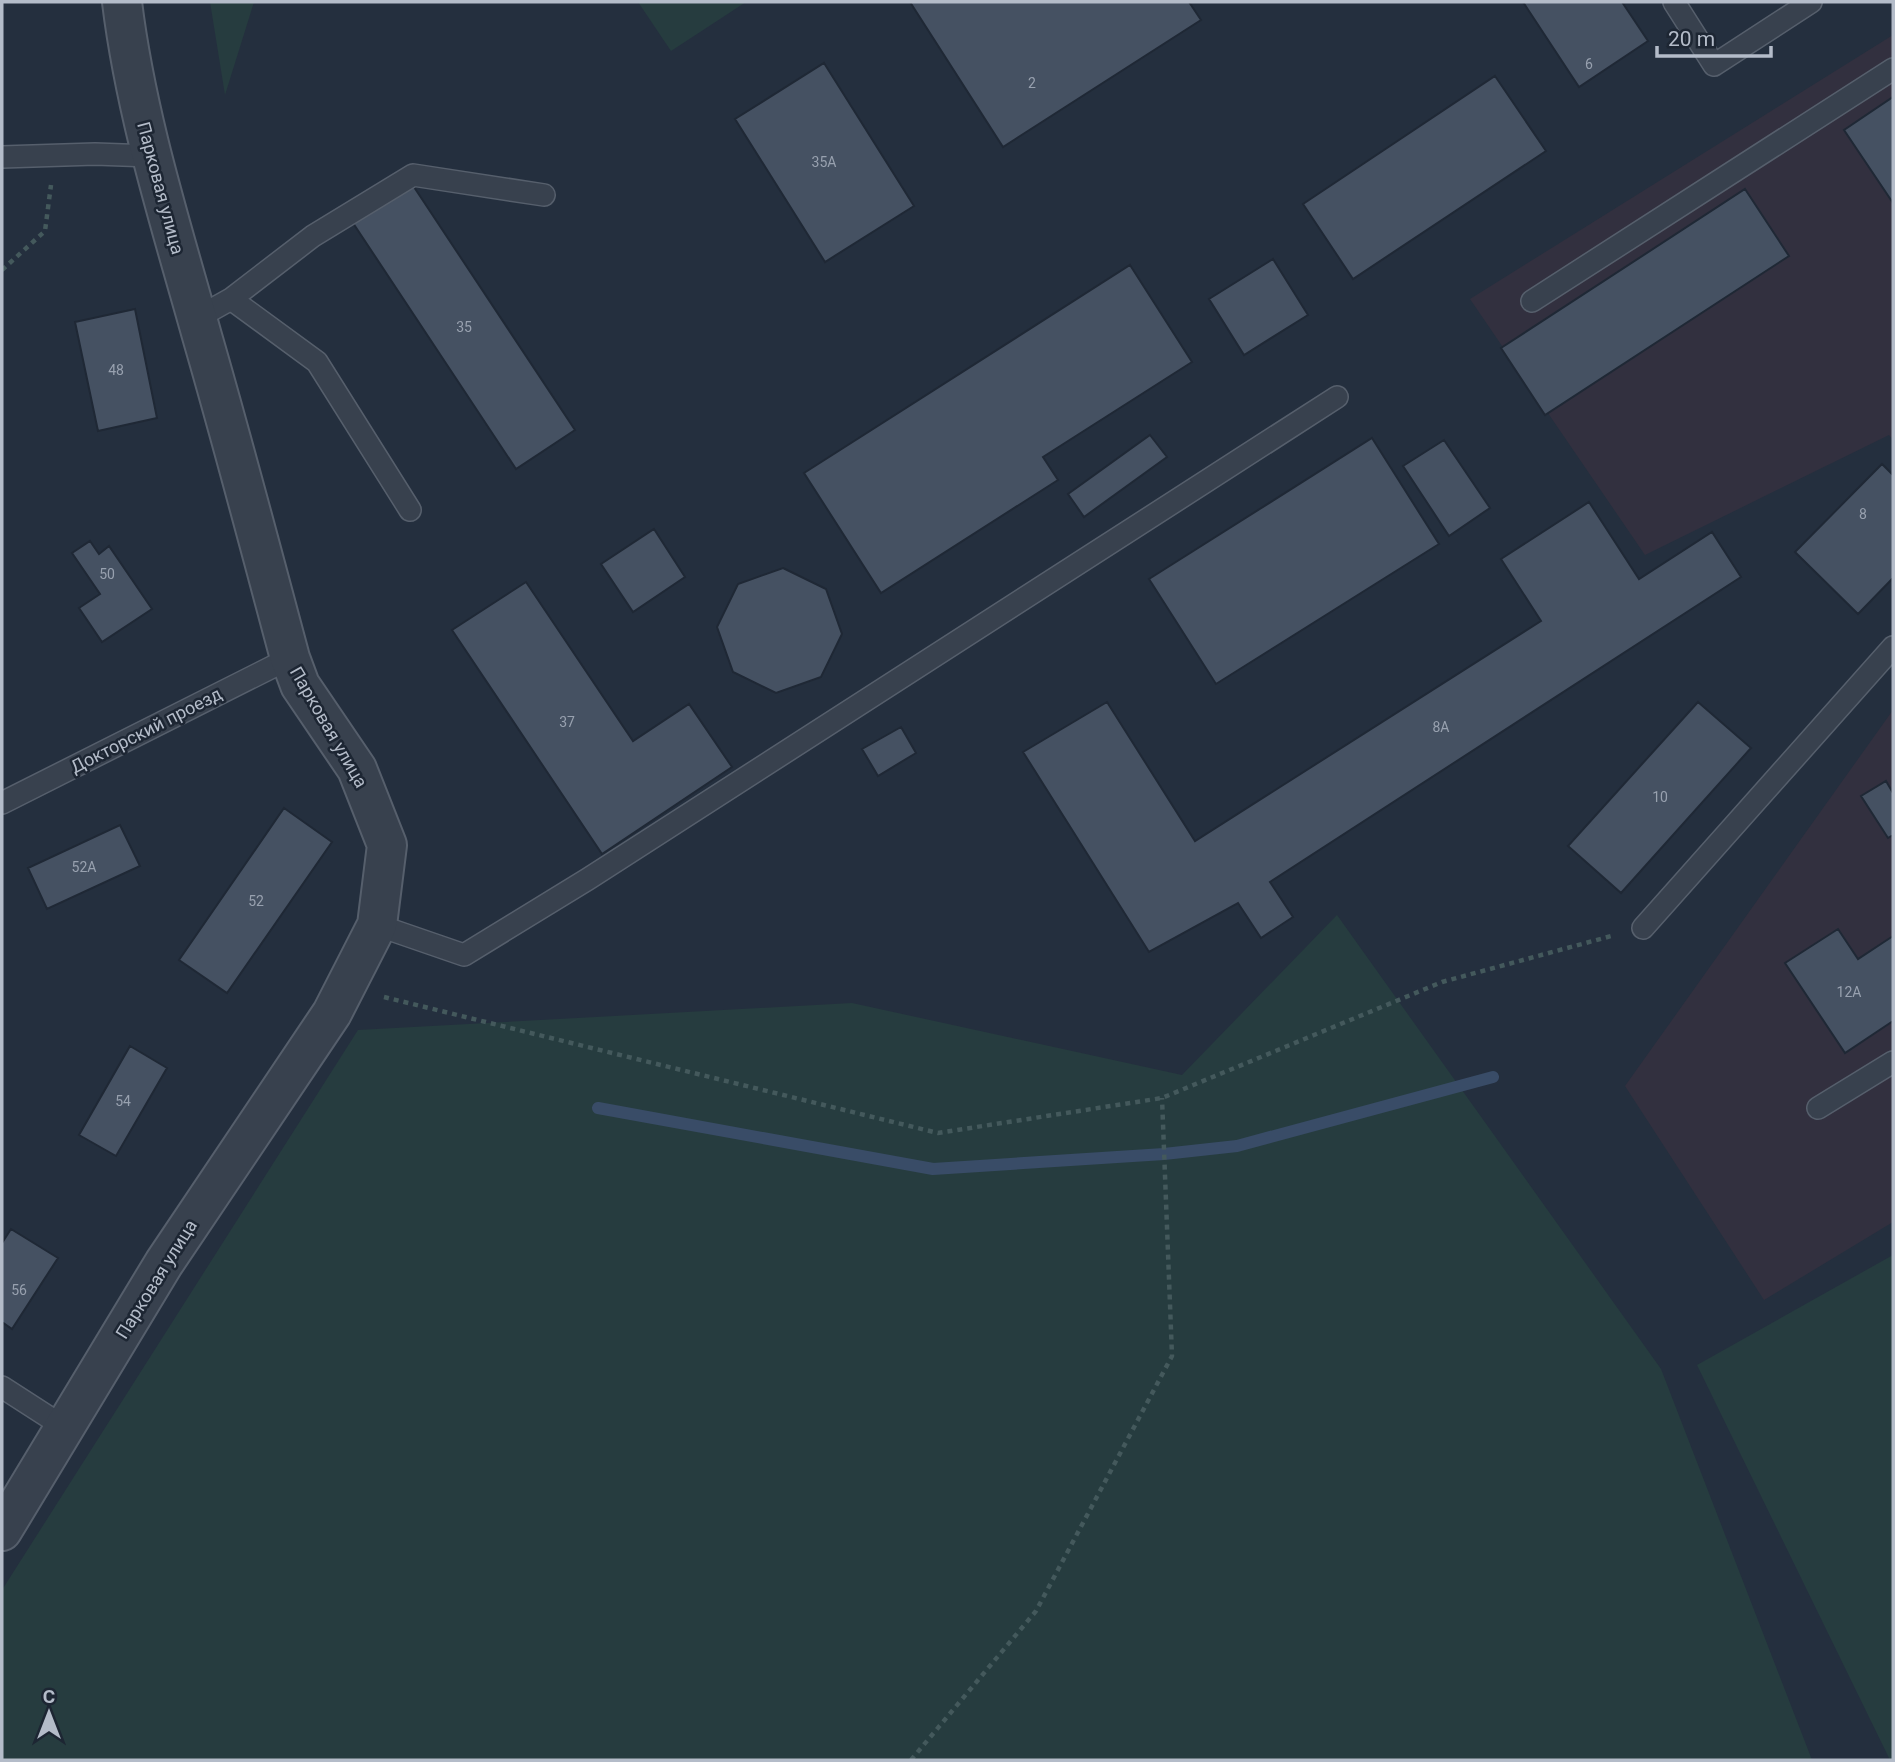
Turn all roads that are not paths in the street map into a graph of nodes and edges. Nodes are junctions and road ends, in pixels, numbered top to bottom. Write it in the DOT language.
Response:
graph roads {
  1 [pos="122,2"];
  2 [pos="1674,2"];
  3 [pos="1811,2"];
  4 [pos="1893,69"];
  5 [pos="151,156"];
  6 [pos="2,158"];
  7 [pos="544,195"];
  8 [pos="231,299"];
  9 [pos="1532,301"];
  10 [pos="197,318"];
  11 [pos="1336,397"];
  12 [pos="410,510"];
  13 [pos="1893,647"];
  14 [pos="290,658"];
  15 [pos="2,803"];
  16 [pos="377,925"];
  17 [pos="1643,928"];
  18 [pos="1893,1062"];
  19 [pos="1818,1108"];
  20 [pos="2,1387"];
  21 [pos="64,1427"];
  22 [pos="2,1531"];
  1 -- 5 [label="street, Парковая улица"];
  2 -- 3 [label="lane"];
  4 -- 9 [label="lane"];
  5 -- 6 [label="lane"];
  5 -- 10 [label="street, Парковая улица"];
  7 -- 8 [label="lane"];
  8 -- 10 [label="lane"];
  8 -- 12 [label="lane"];
  10 -- 14 [label="street, Парковая улица"];
  11 -- 16 [label="lane"];
  13 -- 17 [label="lane"];
  14 -- 15 [label="lane, Докторский проезд"];
  14 -- 16 [label="street, Парковая улица"];
  16 -- 21 [label="street, Парковая улица"];
  18 -- 19 [label="lane"];
  20 -- 21 [label="lane"];
  21 -- 22 [label="street, Парковая улица"];
}
